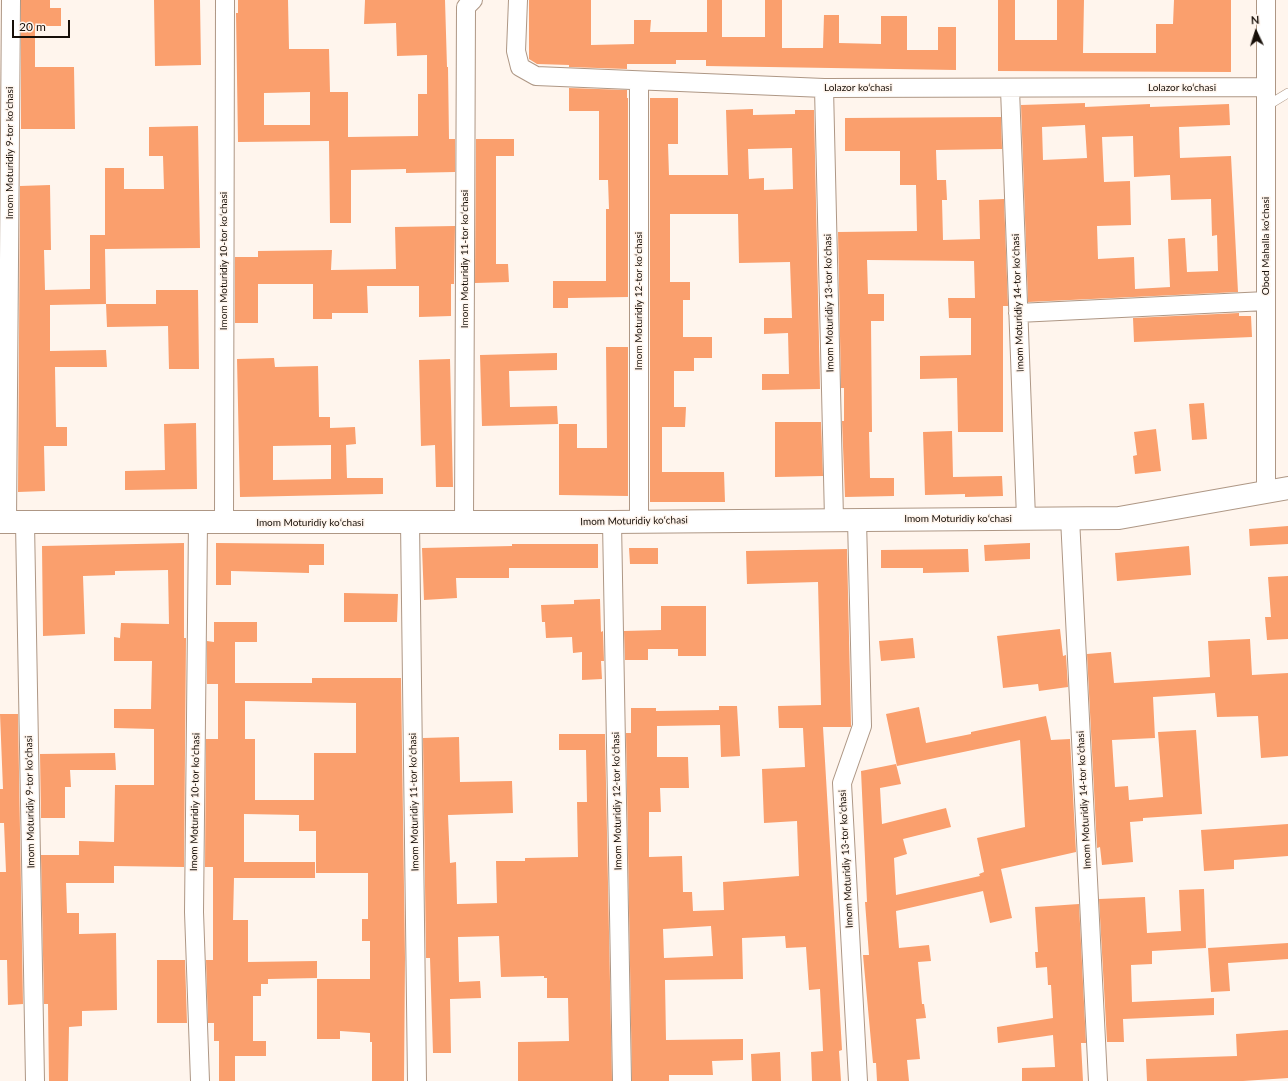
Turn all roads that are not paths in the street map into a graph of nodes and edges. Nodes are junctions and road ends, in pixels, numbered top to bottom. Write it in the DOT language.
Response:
graph roads {
  1 [pos="11,0"];
  2 [pos="225,0"];
  3 [pos="473,0"];
  4 [pos="518,0"];
  5 [pos="1266,0"];
  6 [pos="639,81"];
  7 [pos="1266,87"];
  8 [pos="824,88"];
  9 [pos="1010,89"];
  10 [pos="1288,93"];
  11 [pos="1265,107"];
  12 [pos="1266,301"];
  13 [pos="1018,313"];
  14 [pos="1288,488"];
  15 [pos="1266,491"];
  16 [pos="1026,518"];
  17 [pos="1070,518"];
  18 [pos="834,519"];
  19 [pos="857,520"];
  20 [pos="464,521"];
  21 [pos="639,521"];
  22 [pos="11,522"];
  23 [pos="410,522"];
  24 [pos="612,522"];
  25 [pos="198,523"];
  26 [pos="224,523"];
  27 [pos="35,1081"];
  28 [pos="200,1081"];
  29 [pos="417,1081"];
  30 [pos="622,1081"];
  31 [pos="858,1081"];
  32 [pos="1098,1081"];
  1 -- 22 [label="street, Imom Moturidiy 9-tor koʻchasi"];
  2 -- 26 [label="street, Imom Moturidiy 10-tor koʻchasi"];
  3 -- 20 [label="street, Imom Moturidiy 11-tor koʻchasi"];
  4 -- 6 [label="street, Lolazor ko‘chasi"];
  5 -- 7 [label="street, Obod Mahalla ko‘chasi"];
  6 -- 8 [label="street, Lolazor ko‘chasi"];
  6 -- 21 [label="street, Imom Moturidiy 12-tor koʻchasi"];
  7 -- 9 [label="street, Lolazor ko‘chasi"];
  7 -- 11 [label="street, Obod Mahalla ko‘chasi"];
  8 -- 9 [label="street, Lolazor ko‘chasi"];
  8 -- 18 [label="street, Imom Moturidiy 13-tor koʻchasi"];
  9 -- 13 [label="street, Imom Moturidiy 14-tor koʻchasi"];
  10 -- 11 [label="lane"];
  11 -- 12 [label="street, Obod Mahalla ko‘chasi"];
  12 -- 13 [label="street"];
  12 -- 15 [label="street, Obod Mahalla ko‘chasi"];
  13 -- 16 [label="street, Imom Moturidiy 14-tor koʻchasi"];
  14 -- 15 [label="street, Imom Moturidiy koʻchasi"];
  15 -- 17 [label="street, Imom Moturidiy koʻchasi"];
  16 -- 17 [label="street, Imom Moturidiy koʻchasi"];
  16 -- 19 [label="street, Imom Moturidiy koʻchasi"];
  17 -- 32 [label="street, Imom Moturidiy 14-tor koʻchasi"];
  18 -- 19 [label="street, Imom Moturidiy koʻchasi"];
  18 -- 21 [label="street, Imom Moturidiy koʻchasi"];
  19 -- 31 [label="street, Imom Moturidiy 13-tor koʻchasi"];
  20 -- 23 [label="street, Imom Moturidiy koʻchasi"];
  20 -- 24 [label="street, Imom Moturidiy koʻchasi"];
  21 -- 24 [label="street, Imom Moturidiy koʻchasi"];
  22 -- 25 [label="street, Imom Moturidiy koʻchasi"];
  22 -- 27 [label="street, Imom Moturidiy 9-tor koʻchasi"];
  23 -- 26 [label="street, Imom Moturidiy koʻchasi"];
  23 -- 29 [label="street, Imom Moturidiy 11-tor koʻchasi"];
  24 -- 30 [label="street, Imom Moturidiy 12-tor koʻchasi"];
  25 -- 26 [label="street, Imom Moturidiy koʻchasi"];
  25 -- 28 [label="street, Imom Moturidiy 10-tor koʻchasi"];
}
